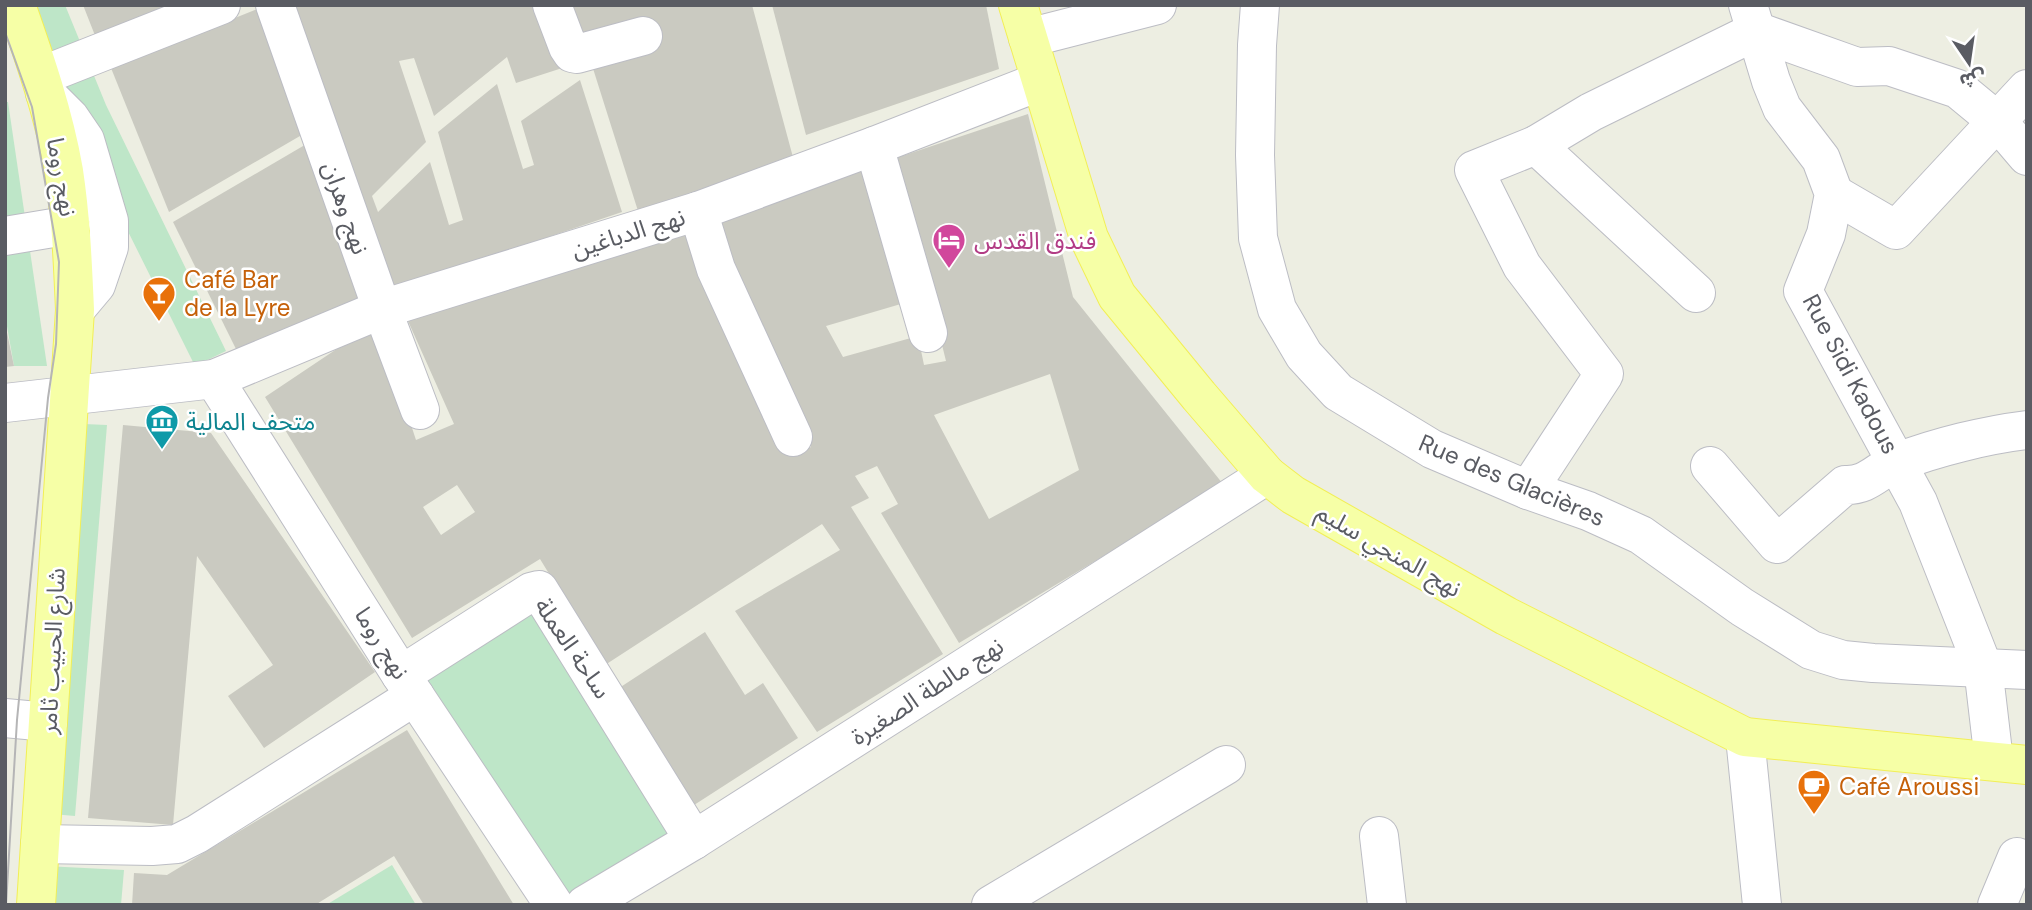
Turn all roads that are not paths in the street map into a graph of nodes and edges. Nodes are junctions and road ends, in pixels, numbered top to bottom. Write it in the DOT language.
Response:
graph roads {
  1 [pos="16,5"];
  2 [pos="222,5"];
  3 [pos="275,5"];
  4 [pos="552,5"];
  5 [pos="1157,5"];
  6 [pos="1260,5"];
  7 [pos="1752,18"];
  8 [pos="1023,22"];
  9 [pos="643,36"];
  10 [pos="1041,81"];
  11 [pos="43,85"];
  12 [pos="2027,89"];
  13 [pos="1998,122"];
  14 [pos="1536,145"];
  15 [pos="874,146"];
  16 [pos="2027,156"];
  17 [pos="1834,194"];
  18 [pos="698,211"];
  19 [pos="71,225"];
  20 [pos="5,236"];
  21 [pos="1696,293"];
  22 [pos="382,309"];
  23 [pos="75,310"];
  24 [pos="928,333"];
  25 [pos="214,379"];
  26 [pos="68,397"];
  27 [pos="5,403"];
  28 [pos="420,410"];
  29 [pos="2027,430"];
  30 [pos="793,437"];
  31 [pos="1897,462"];
  32 [pos="1710,466"];
  33 [pos="1267,475"];
  34 [pos="1528,490"];
  35 [pos="1983,667"];
  36 [pos="2027,670"];
  37 [pos="408,685"];
  38 [pos="5,718"];
  39 [pos="48,722"];
  40 [pos="1745,737"];
  41 [pos="2011,763"];
  42 [pos="1226,765"];
  43 [pos="1379,836"];
  44 [pos="694,840"];
  45 [pos="40,844"];
  46 [pos="2017,857"];
  47 [pos="36,905"];
  48 [pos="554,905"];
  49 [pos="585,905"];
  50 [pos="991,905"];
  51 [pos="1387,905"];
  52 [pos="1762,905"];
  53 [pos="1997,905"];
  1 -- 11 [label="main road, نهج روما"];
  2 -- 11 [label="street"];
  3 -- 22 [label="street, نهج وهران"];
  4 -- 9 [label="street"];
  5 -- 8 [label="street"];
  6 -- 34 [label="street, Rue des Glacières"];
  7 -- 13 [label="street"];
  7 -- 14 [label="street"];
  7 -- 17 [label="street"];
  8 -- 10 [label="main road, نهج المنجي سليم"];
  10 -- 15 [label="street, نهج الدباغين"];
  10 -- 33 [label="main road, نهج المنجي سليم"];
  11 -- 19 [label="main road, نهج روما"];
  11 -- 23 [label="street"];
  12 -- 13 [label="street"];
  13 -- 16 [label="street"];
  13 -- 17 [label="street"];
  14 -- 21 [label="street"];
  14 -- 34 [label="street"];
  15 -- 18 [label="street, نهج الدباغين"];
  15 -- 24 [label="street"];
  17 -- 31 [label="street, Rue Sidi Kadous"];
  18 -- 22 [label="street, نهج الدباغين"];
  18 -- 30 [label="street"];
  19 -- 20 [label="street"];
  19 -- 23 [label="main road, نهج روما"];
  22 -- 25 [label="street, نهج الدباغين"];
  22 -- 28 [label="street, نهج وهران"];
  23 -- 26 [label="main road, نهج روما"];
  25 -- 26 [label="street, نهج الدباغين"];
  25 -- 37 [label="street, نهج روما"];
  26 -- 27 [label="street, نهج الدباغين"];
  26 -- 39 [label="main road, شارع الحبيب ثامر"];
  29 -- 31 [label="street"];
  31 -- 32 [label="street"];
  31 -- 35 [label="street, Rue Sidi Kadous"];
  33 -- 40 [label="main road, نهج المنجي سليم"];
  33 -- 44 [label="street, نهج مالطة الصغيرة"];
  34 -- 35 [label="street, Rue des Glacières"];
  35 -- 36 [label="street, Rue des Glacières"];
  35 -- 41 [label="street, Rue Sidi Kadous"];
  37 -- 44 [label="street, ساحة العملة"];
  37 -- 45 [label="street"];
  37 -- 48 [label="street, نهج روما"];
  38 -- 39 [label="street"];
  39 -- 45 [label="main road, شارع الحبيب ثامر"];
  40 -- 41 [label="main road, نهج المنجي سليم"];
  40 -- 52 [label="street"];
  42 -- 50 [label="street"];
  43 -- 51 [label="street"];
  44 -- 49 [label="street, نهج مالطة الصغيرة"];
  45 -- 47 [label="main road, شارع الحبيب ثامر"];
  46 -- 53 [label="street"];
}
